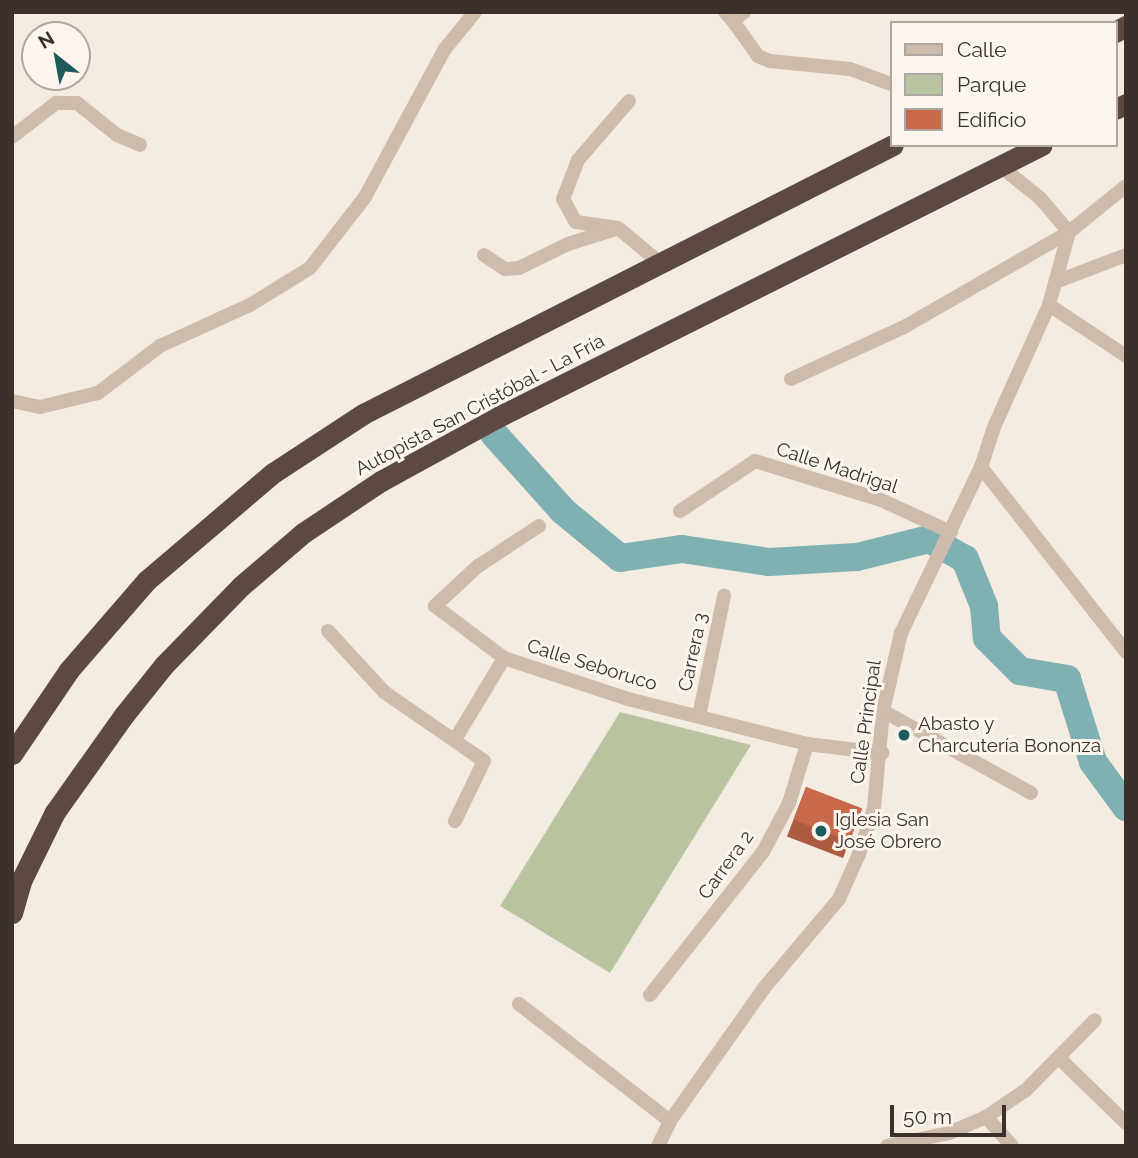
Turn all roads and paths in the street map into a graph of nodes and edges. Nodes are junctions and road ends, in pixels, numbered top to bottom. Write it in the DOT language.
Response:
graph roads {
  1 [pos="475,12"];
  2 [pos="734,15"];
  3 [pos="890,84"];
  4 [pos="629,101"];
  5 [pos="12,137"];
  6 [pos="140,145"];
  7 [pos="890,147"];
  8 [pos="1038,147"];
  9 [pos="1000,166"];
  10 [pos="1126,186"];
  11 [pos="618,228"];
  12 [pos="1069,232"];
  13 [pos="484,255"];
  14 [pos="1126,255"];
  15 [pos="660,263"];
  16 [pos="1058,281"];
  17 [pos="1049,305"];
  18 [pos="1126,356"];
  19 [pos="791,379"];
  20 [pos="12,401"];
  21 [pos="981,467"];
  22 [pos="680,510"];
  23 [pos="539,526"];
  24 [pos="951,532"];
  25 [pos="724,596"];
  26 [pos="328,631"];
  27 [pos="1126,652"];
  28 [pos="504,659"];
  29 [pos="883,711"];
  30 [pos="699,716"];
  31 [pos="456,738"];
  32 [pos="807,744"];
  33 [pos="882,753"];
  34 [pos="12,754"];
  35 [pos="1031,793"];
  36 [pos="455,821"];
  37 [pos="12,913"];
  38 [pos="650,995"];
  39 [pos="519,1004"];
  40 [pos="1095,1020"];
  41 [pos="1060,1059"];
  42 [pos="986,1117"];
  43 [pos="670,1121"];
  44 [pos="1126,1123"];
  45 [pos="889,1145"];
  46 [pos="658,1146"];
  47 [pos="1012,1146"];
  1 -- 20 [label="street"];
  2 -- 3 [label="street"];
  4 -- 11 [label="street"];
  5 -- 6 [label="street"];
  7 -- 15 [label="highway"];
  8 -- 9 [label="highway, Autopista San Cristóbal - La Fría"];
  9 -- 12 [label="street"];
  9 -- 37 [label="highway, Autopista San Cristóbal - La Fría"];
  10 -- 12 [label="street"];
  11 -- 13 [label="street"];
  11 -- 15 [label="street"];
  12 -- 16 [label="street, Calle Principal"];
  12 -- 19 [label="street"];
  14 -- 16 [label="street"];
  15 -- 34 [label="highway"];
  16 -- 17 [label="street, Calle Principal"];
  17 -- 18 [label="street"];
  17 -- 21 [label="street, Calle Principal"];
  21 -- 24 [label="street, Calle Principal"];
  21 -- 27 [label="street"];
  22 -- 24 [label="street, Calle Madrigal"];
  23 -- 28 [label="street, Calle Seboruco"];
  24 -- 29 [label="street, Calle Principal"];
  25 -- 30 [label="street, Carrera 3"];
  26 -- 31 [label="street"];
  28 -- 30 [label="street, Calle Seboruco"];
  28 -- 31 [label="street"];
  29 -- 33 [label="street, Calle Principal"];
  29 -- 35 [label="street"];
  30 -- 32 [label="street, Calle Seboruco"];
  31 -- 36 [label="street"];
  32 -- 33 [label="street, Calle Seboruco"];
  32 -- 38 [label="street, Carrera 2"];
  33 -- 43 [label="street, Calle Principal"];
  39 -- 43 [label="street"];
  40 -- 41 [label="street"];
  41 -- 42 [label="street"];
  41 -- 44 [label="street"];
  42 -- 45 [label="street"];
  42 -- 47 [label="street"];
  43 -- 46 [label="street, Calle Principal"];
}
